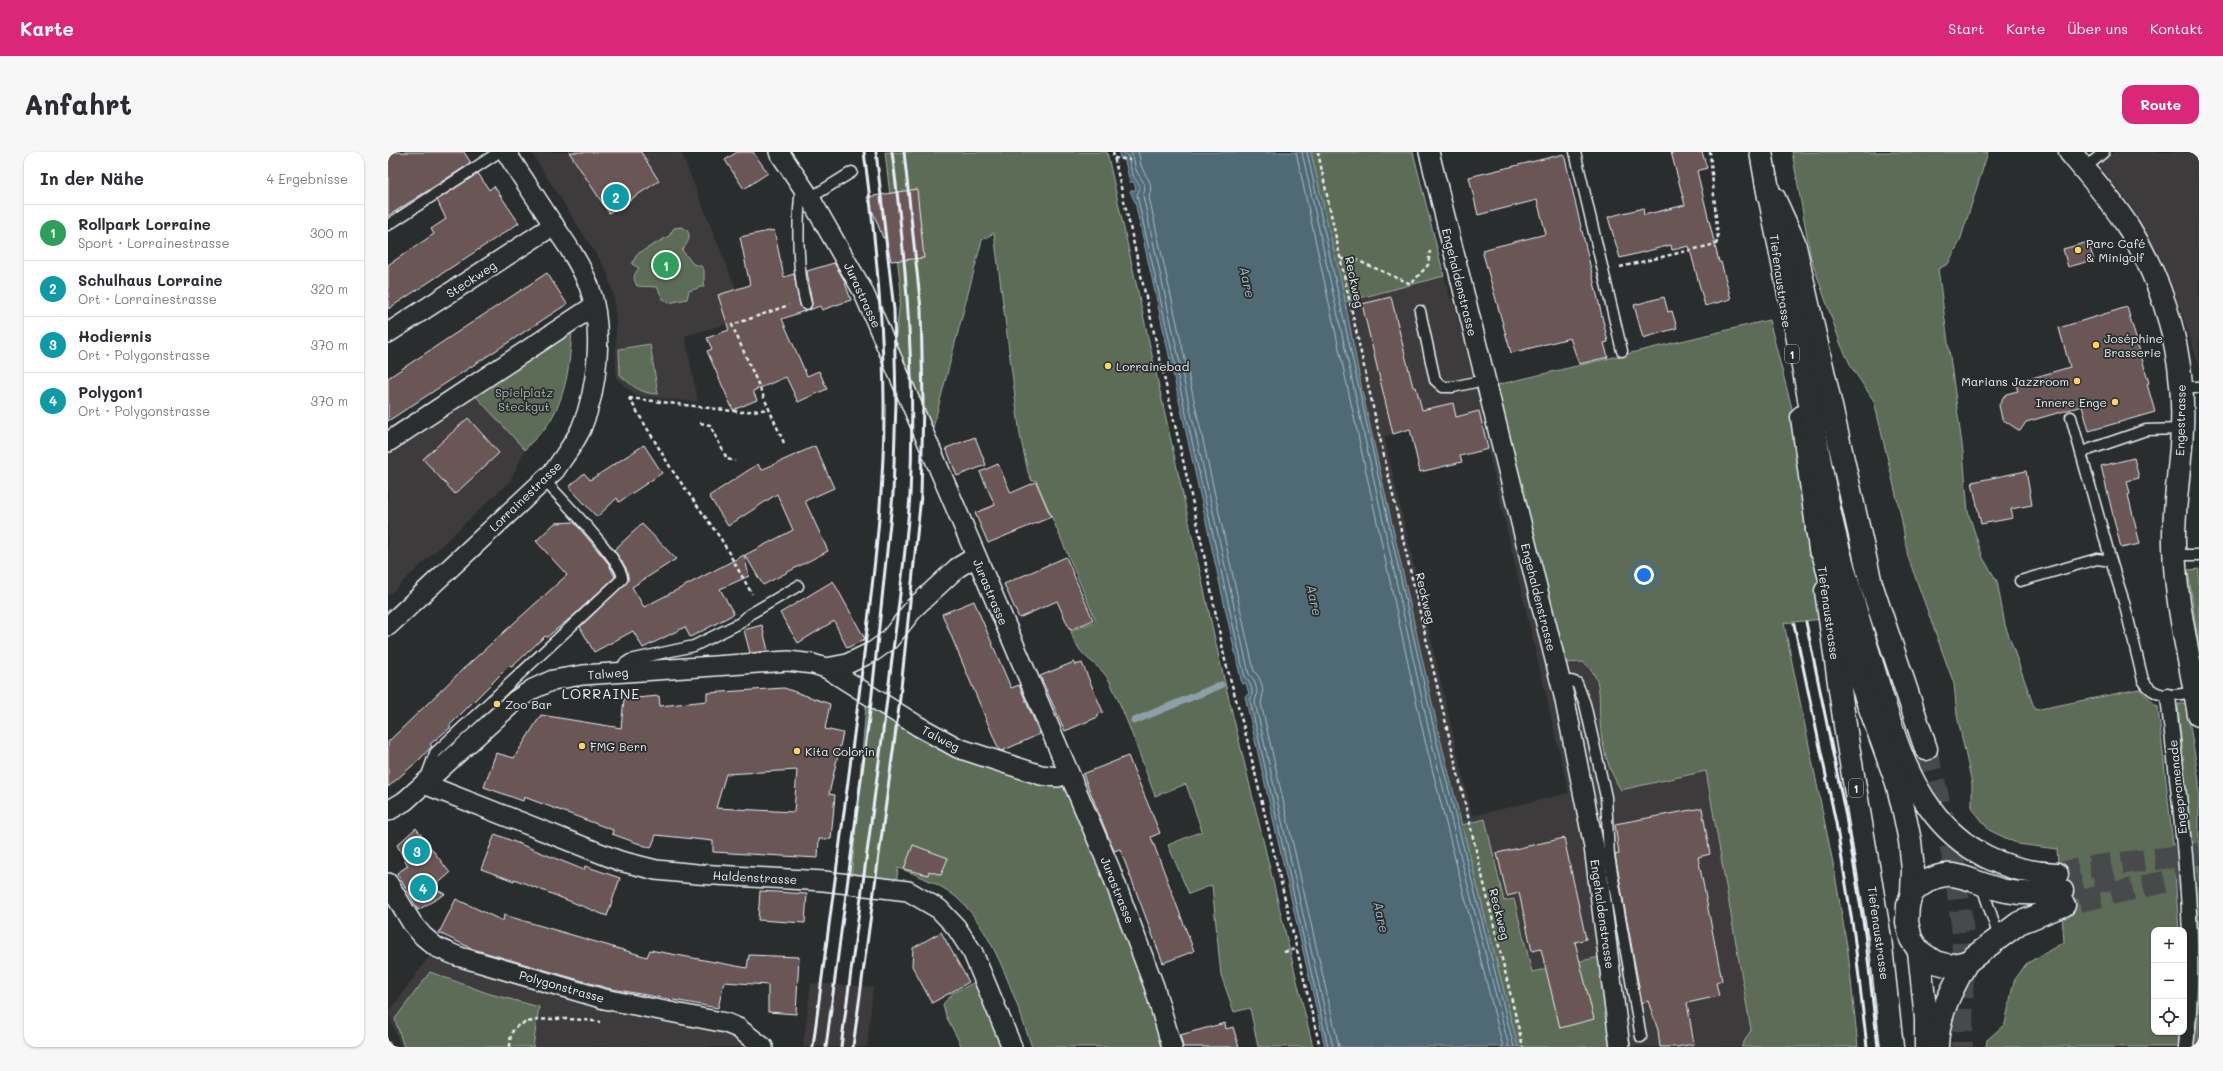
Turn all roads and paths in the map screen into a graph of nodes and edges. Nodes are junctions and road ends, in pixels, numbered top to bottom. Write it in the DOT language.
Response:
graph roads {
  1 [pos="499,152"];
  2 [pos="506,152"];
  3 [pos="779,152"];
  4 [pos="1113,152"];
  5 [pos="1318,152"];
  6 [pos="1429,152"];
  7 [pos="1575,152"];
  8 [pos="1710,152"];
  9 [pos="1761,152"];
  10 [pos="2070,152"];
  11 [pos="2104,152"];
  12 [pos="1114,158"];
  13 [pos="1130,160"];
  14 [pos="2084,169"];
  15 [pos="852,172"];
  16 [pos="1766,179"];
  17 [pos="806,192"];
  18 [pos="388,225"];
  19 [pos="554,225"];
  20 [pos="1431,246"];
  21 [pos="1341,259"];
  22 [pos="1616,268"];
  23 [pos="806,302"];
  24 [pos="594,306"];
  25 [pos="1420,311"];
  26 [pos="388,333"];
  27 [pos="1622,351"];
  28 [pos="1484,380"];
  29 [pos="2190,387"];
  30 [pos="770,409"];
  31 [pos="2071,417"];
  32 [pos="700,423"];
  33 [pos="2182,429"];
  34 [pos="388,442"];
  35 [pos="784,443"];
  36 [pos="2082,452"];
  37 [pos="735,461"];
  38 [pos="544,480"];
  39 [pos="1817,530"];
  40 [pos="2174,555"];
  41 [pos="2199,555"];
  42 [pos="975,557"];
  43 [pos="2111,561"];
  44 [pos="743,579"];
  45 [pos="2020,581"];
  46 [pos="798,586"];
  47 [pos="388,626"];
  48 [pos="826,668"];
  49 [pos="623,672"];
  50 [pos="1561,684"];
  51 [pos="2195,692"];
  52 [pos="2168,696"];
  53 [pos="2199,715"];
  54 [pos="1926,749"];
  55 [pos="1068,773"];
  56 [pos="424,784"];
  57 [pos="388,811"];
  58 [pos="388,883"];
  59 [pos="1981,884"];
  60 [pos="2061,890"];
  61 [pos="1912,893"];
  62 [pos="1999,937"];
  63 [pos="1296,949"];
  64 [pos="1919,951"];
  65 [pos="1284,952"];
  66 [pos="1967,962"];
  67 [pos="606,1022"];
  68 [pos="1640,1037"];
  69 [pos="388,1042"];
  70 [pos="391,1047"];
  71 [pos="510,1047"];
  72 [pos="763,1047"];
  73 [pos="1012,1047"];
  74 [pos="1172,1047"];
  75 [pos="1320,1047"];
  76 [pos="1523,1047"];
  77 [pos="1620,1047"];
  78 [pos="1892,1047"];
  79 [pos="1926,1047"];
  80 [pos="1937,1047"];
  81 [pos="2186,1047"];
  1 -- 18 [label="lane"];
  2 -- 19 [label="street, Lorrainestrasse"];
  3 -- 17 [label="street, Jurastrasse"];
  4 -- 12 [label="path"];
  5 -- 21 [label="path, Reckweg"];
  6 -- 28 [label="street, Engehaldenstrasse"];
  7 -- 27 [label="lane"];
  8 -- 22 [label="path"];
  9 -- 16 [label="main road, Tiefenaustrasse / 1"];
  10 -- 14 [label="main road, Engestrasse"];
  11 -- 14 [label="lane"];
  12 -- 13 [label="path"];
  12 -- 63 [label="path"];
  14 -- 29 [label="main road, Engestrasse"];
  15 -- 17 [label="lane"];
  16 -- 39 [label="main road, Tiefenaustrasse / 1"];
  16 -- 54 [label="main road, Tiefenaustrasse / 1"];
  16 -- 60 [label="main road"];
  17 -- 23 [label="lane"];
  17 -- 42 [label="street, Jurastrasse"];
  19 -- 24 [label="street, Lorrainestrasse"];
  19 -- 26 [label="street, Steckweg"];
  20 -- 21 [label="path"];
  21 -- 76 [label="path, Reckweg"];
  23 -- 30 [label="path"];
  24 -- 34 [label="street"];
  24 -- 38 [label="street, Lorrainestrasse"];
  25 -- 28 [label="lane"];
  28 -- 50 [label="street, Engehaldenstrasse"];
  29 -- 33 [label="main road, Engestrasse"];
  30 -- 35 [label="path"];
  30 -- 44 [label="path"];
  31 -- 36 [label="lane"];
  32 -- 37 [label="path"];
  33 -- 36 [label="lane"];
  33 -- 40 [label="main road, Engestrasse"];
  36 -- 43 [label="lane"];
  38 -- 47 [label="street, Lorrainestrasse"];
  38 -- 56 [label="lane"];
  39 -- 61 [label="main road"];
  39 -- 78 [label="main road, Tiefenaustrasse / 1"];
  40 -- 41 [label="lane"];
  40 -- 51 [label="main road, Engestrasse"];
  42 -- 48 [label="street, Talweg"];
  42 -- 55 [label="street, Jurastrasse"];
  43 -- 45 [label="lane"];
  43 -- 52 [label="lane"];
  46 -- 49 [label="lane"];
  48 -- 49 [label="street, Talweg"];
  48 -- 55 [label="street, Talweg"];
  49 -- 56 [label="street, Talweg"];
  50 -- 68 [label="lane"];
  50 -- 77 [label="street, Engehaldenstrasse"];
  51 -- 52 [label="lane"];
  51 -- 53 [label="main road, Engestrasse"];
  52 -- 81 [label="street, Engepromenade"];
  55 -- 74 [label="street, Jurastrasse"];
  56 -- 57 [label="street, Talweg"];
  56 -- 73 [label="street, Haldenstrasse"];
  58 -- 72 [label="street, Polygonstrasse"];
  59 -- 60 [label="main road"];
  59 -- 61 [label="main road"];
  59 -- 62 [label="lane"];
  60 -- 62 [label="main road"];
  61 -- 64 [label="main road"];
  62 -- 66 [label="main road"];
  63 -- 65 [label="path"];
  63 -- 75 [label="path"];
  64 -- 66 [label="main road"];
  64 -- 79 [label="main road"];
  66 -- 80 [label="main road"];
  67 -- 71 [label="path"];
  69 -- 70 [label="path"];
}
